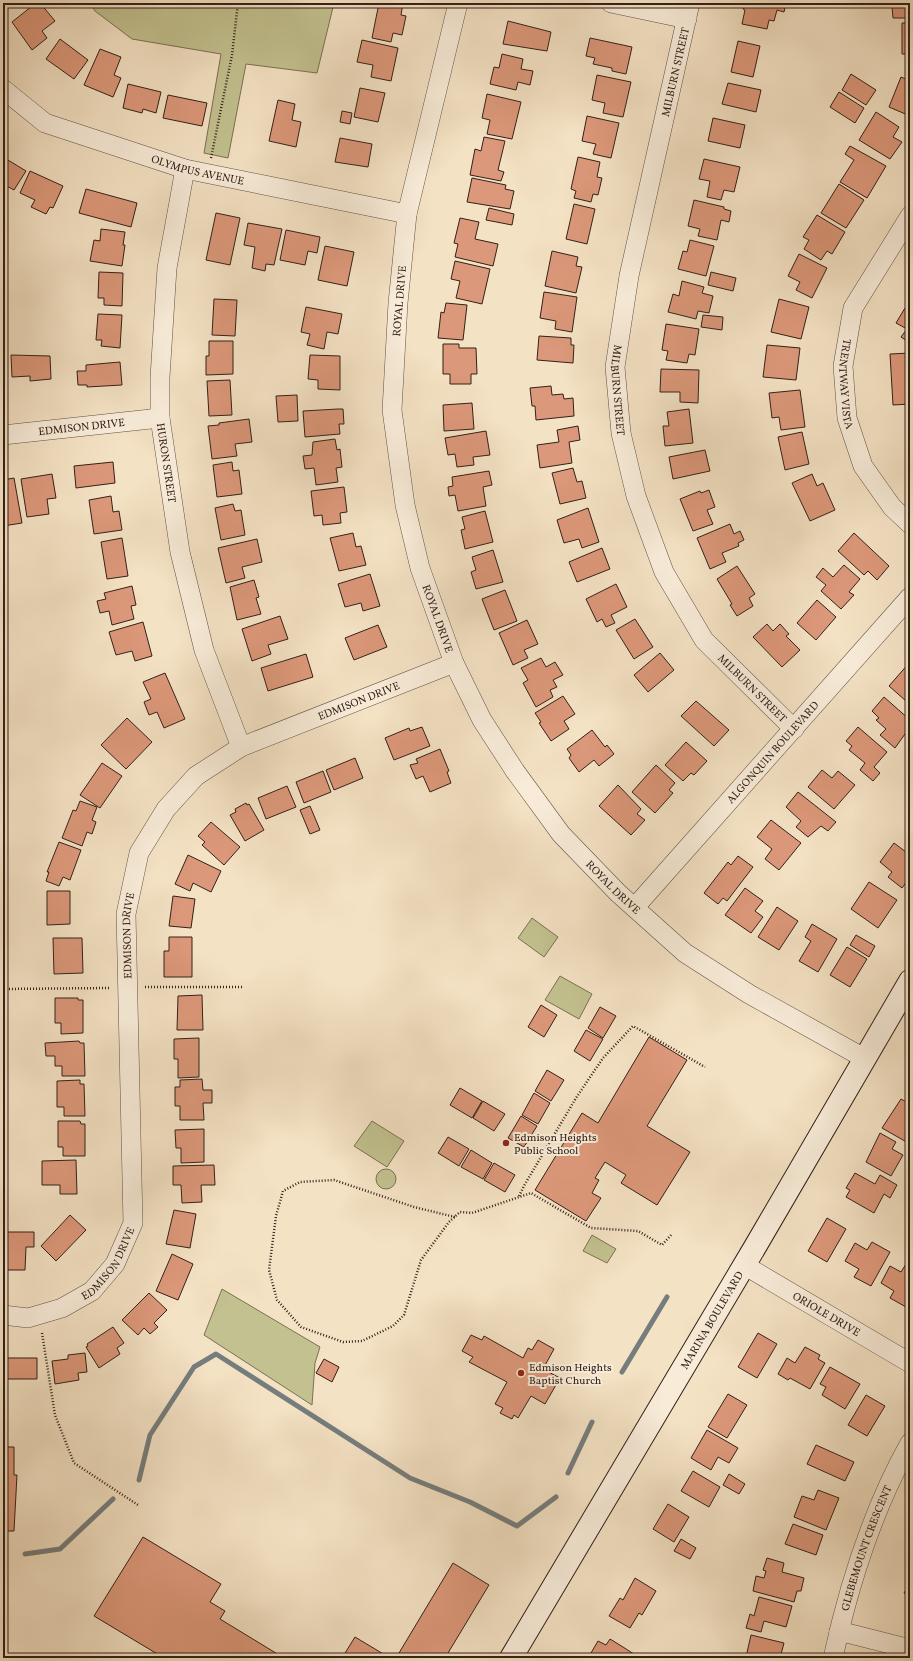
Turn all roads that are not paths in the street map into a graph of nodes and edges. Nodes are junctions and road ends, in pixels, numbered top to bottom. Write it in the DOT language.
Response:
graph roads {
  1 [pos="458,3"];
  2 [pos="611,3"];
  3 [pos="688,11"];
  4 [pos="3,89"];
  5 [pos="185,169"];
  6 [pos="407,214"];
  7 [pos="910,216"];
  8 [pos="160,418"];
  9 [pos="3,435"];
  10 [pos="910,524"];
  11 [pos="910,597"];
  12 [pos="454,663"];
  13 [pos="794,729"];
  14 [pos="241,747"];
  15 [pos="634,907"];
  16 [pos="910,981"];
  17 [pos="864,1058"];
  18 [pos="744,1265"];
  19 [pos="3,1315"];
  20 [pos="910,1363"];
  21 [pos="910,1442"];
  22 [pos="839,1631"];
  23 [pos="910,1649"];
  24 [pos="511,1658"];
  25 [pos="833,1658"];
  1 -- 6 [label="street, ROYAL DRIVE"];
  2 -- 3 [label="street"];
  3 -- 13 [label="street, MILBURN STREET"];
  4 -- 5 [label="street, OLYMPUS AVENUE"];
  5 -- 6 [label="street, OLYMPUS AVENUE"];
  5 -- 8 [label="street, HURON STREET"];
  6 -- 12 [label="street, ROYAL DRIVE"];
  7 -- 10 [label="street, TRENTWAY VISTA"];
  8 -- 9 [label="street, EDMISON DRIVE"];
  8 -- 14 [label="street, HURON STREET"];
  11 -- 13 [label="street, ALGONQUIN BOULEVARD"];
  12 -- 14 [label="street, EDMISON DRIVE"];
  12 -- 15 [label="street, ROYAL DRIVE"];
  13 -- 15 [label="street, ALGONQUIN BOULEVARD"];
  14 -- 19 [label="street, EDMISON DRIVE"];
  15 -- 17 [label="street, ROYAL DRIVE"];
  16 -- 17 [label="street, MARINA BOULEVARD"];
  17 -- 18 [label="street, MARINA BOULEVARD"];
  18 -- 20 [label="street, ORIOLE DRIVE"];
  18 -- 24 [label="street, MARINA BOULEVARD"];
  21 -- 22 [label="street, GLEBEMOUNT CRESCENT"];
  22 -- 23 [label="street"];
  22 -- 25 [label="street, GLEBEMOUNT CRESCENT"];
}
